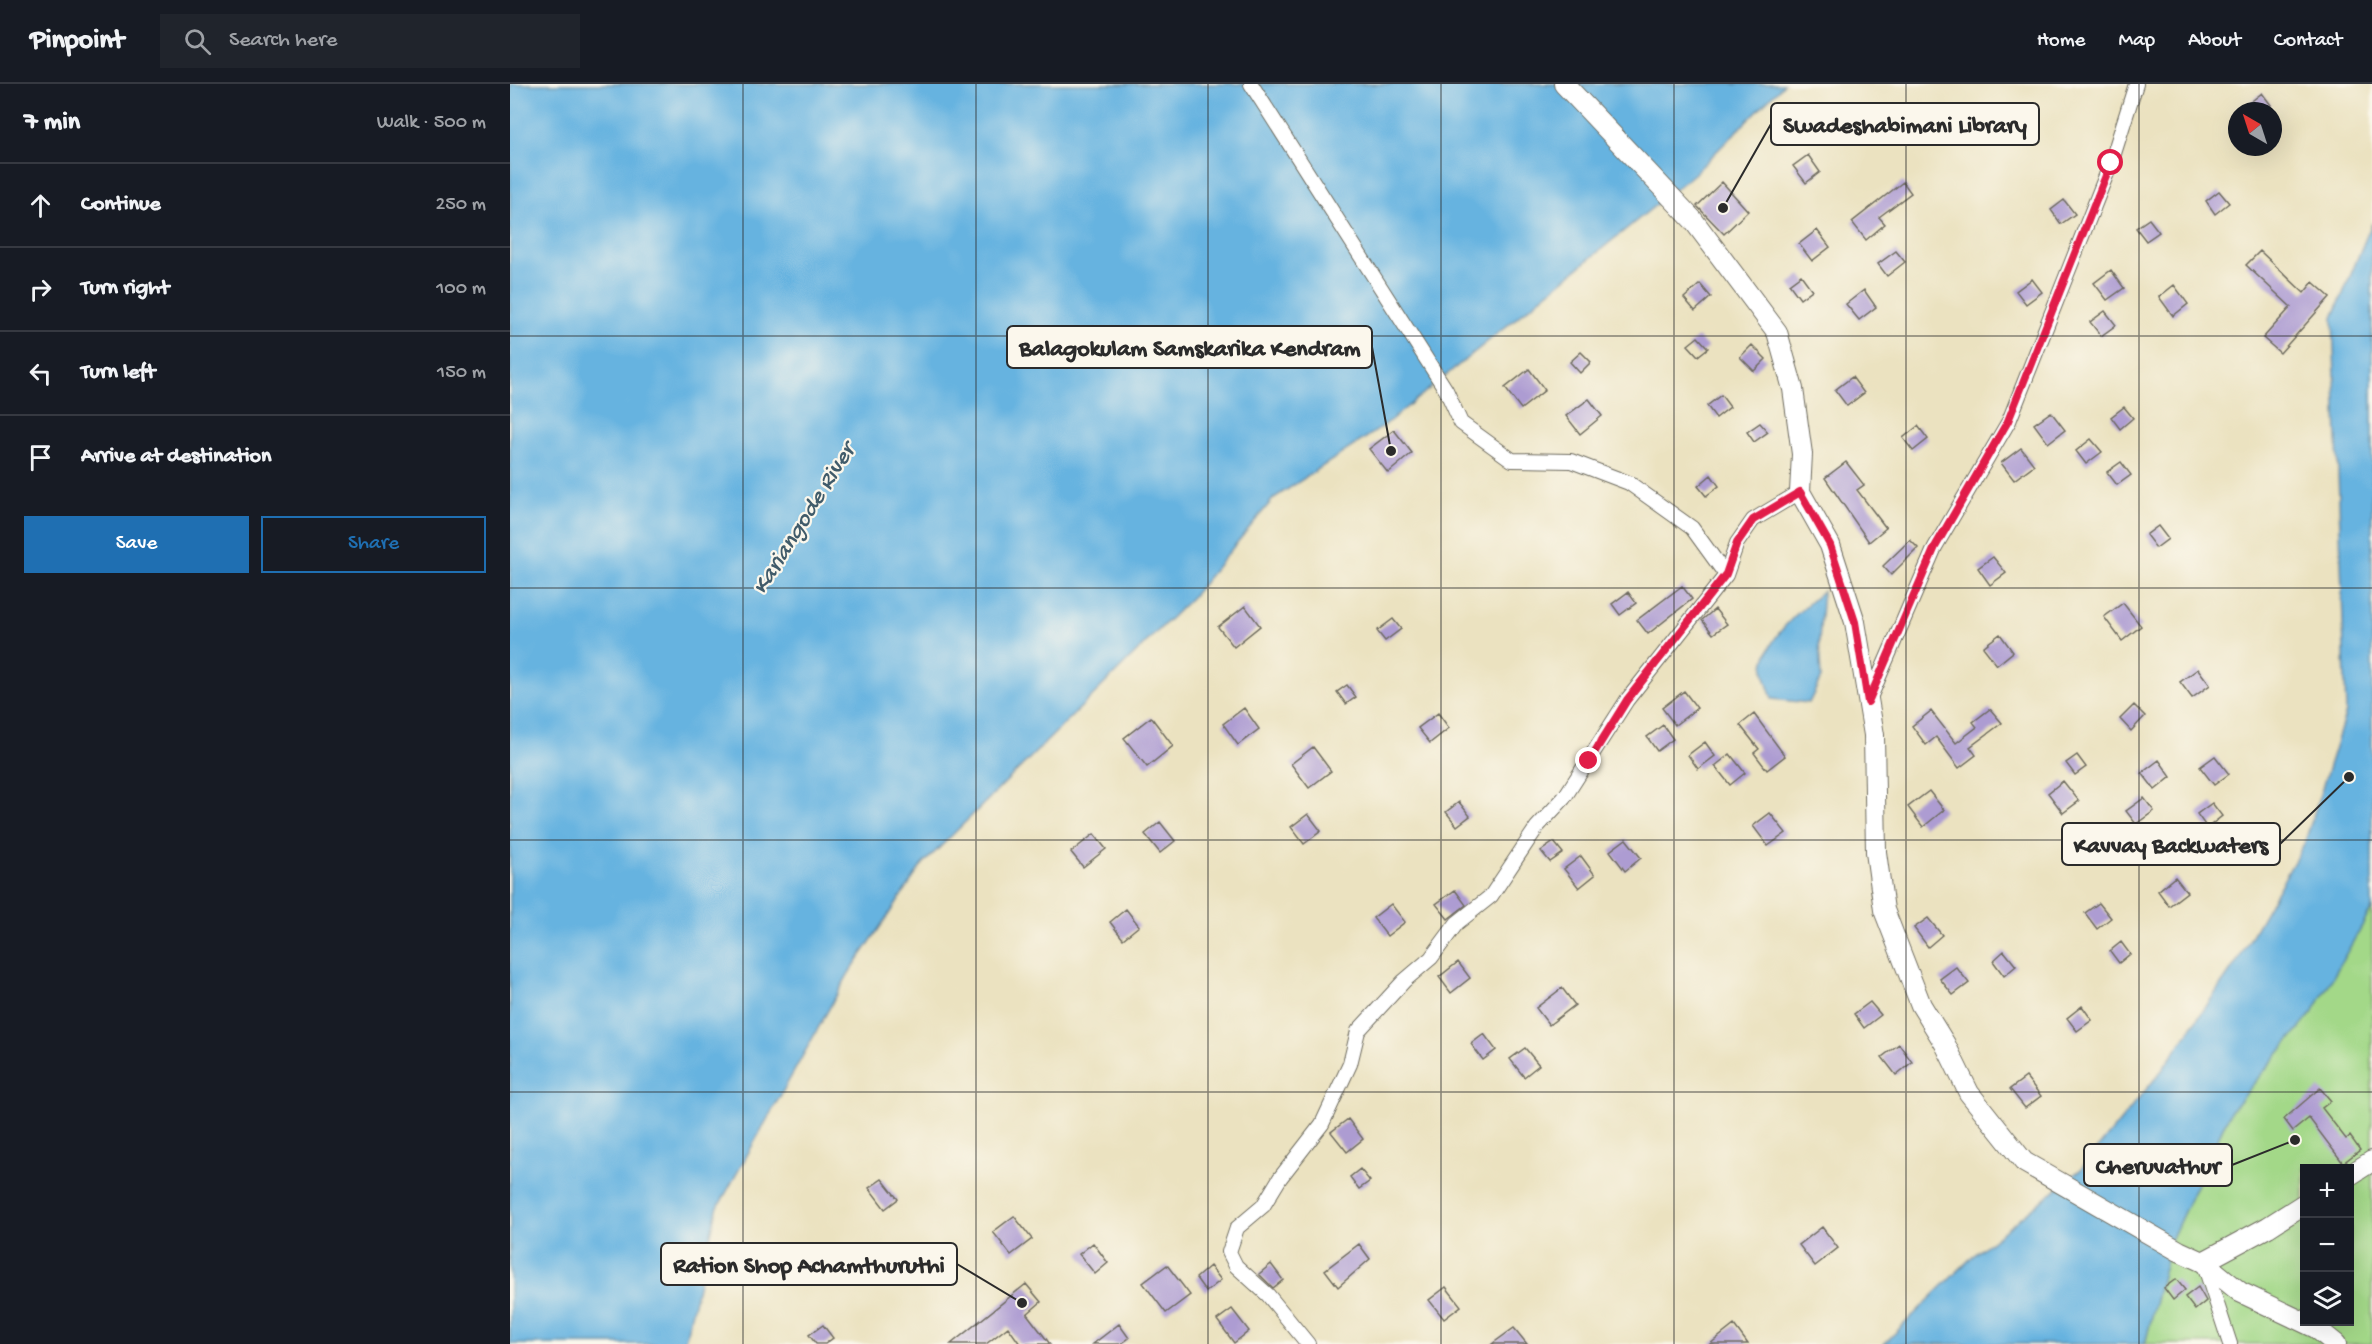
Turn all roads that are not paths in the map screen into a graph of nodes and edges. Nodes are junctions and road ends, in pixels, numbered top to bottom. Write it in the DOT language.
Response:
graph roads {
  1 [pos="1251,84"];
  2 [pos="1563,84"];
  3 [pos="2136,84"];
  4 [pos="1800,492"];
  5 [pos="1726,574"];
  6 [pos="1868,702"];
  7 [pos="2372,1161"];
  8 [pos="2354,1172"];
  9 [pos="2300,1207"];
  10 [pos="2204,1262"];
  11 [pos="1308,1344"];
  12 [pos="2230,1344"];
  13 [pos="2336,1344"];
  1 -- 5 [label="street"];
  2 -- 4 [label="main road"];
  3 -- 6 [label="street"];
  4 -- 5 [label="street"];
  4 -- 6 [label="main road"];
  5 -- 11 [label="street"];
  6 -- 10 [label="main road"];
  7 -- 8 [label="main road"];
  9 -- 10 [label="main road"];
  10 -- 12 [label="street"];
  10 -- 13 [label="main road"];
}
